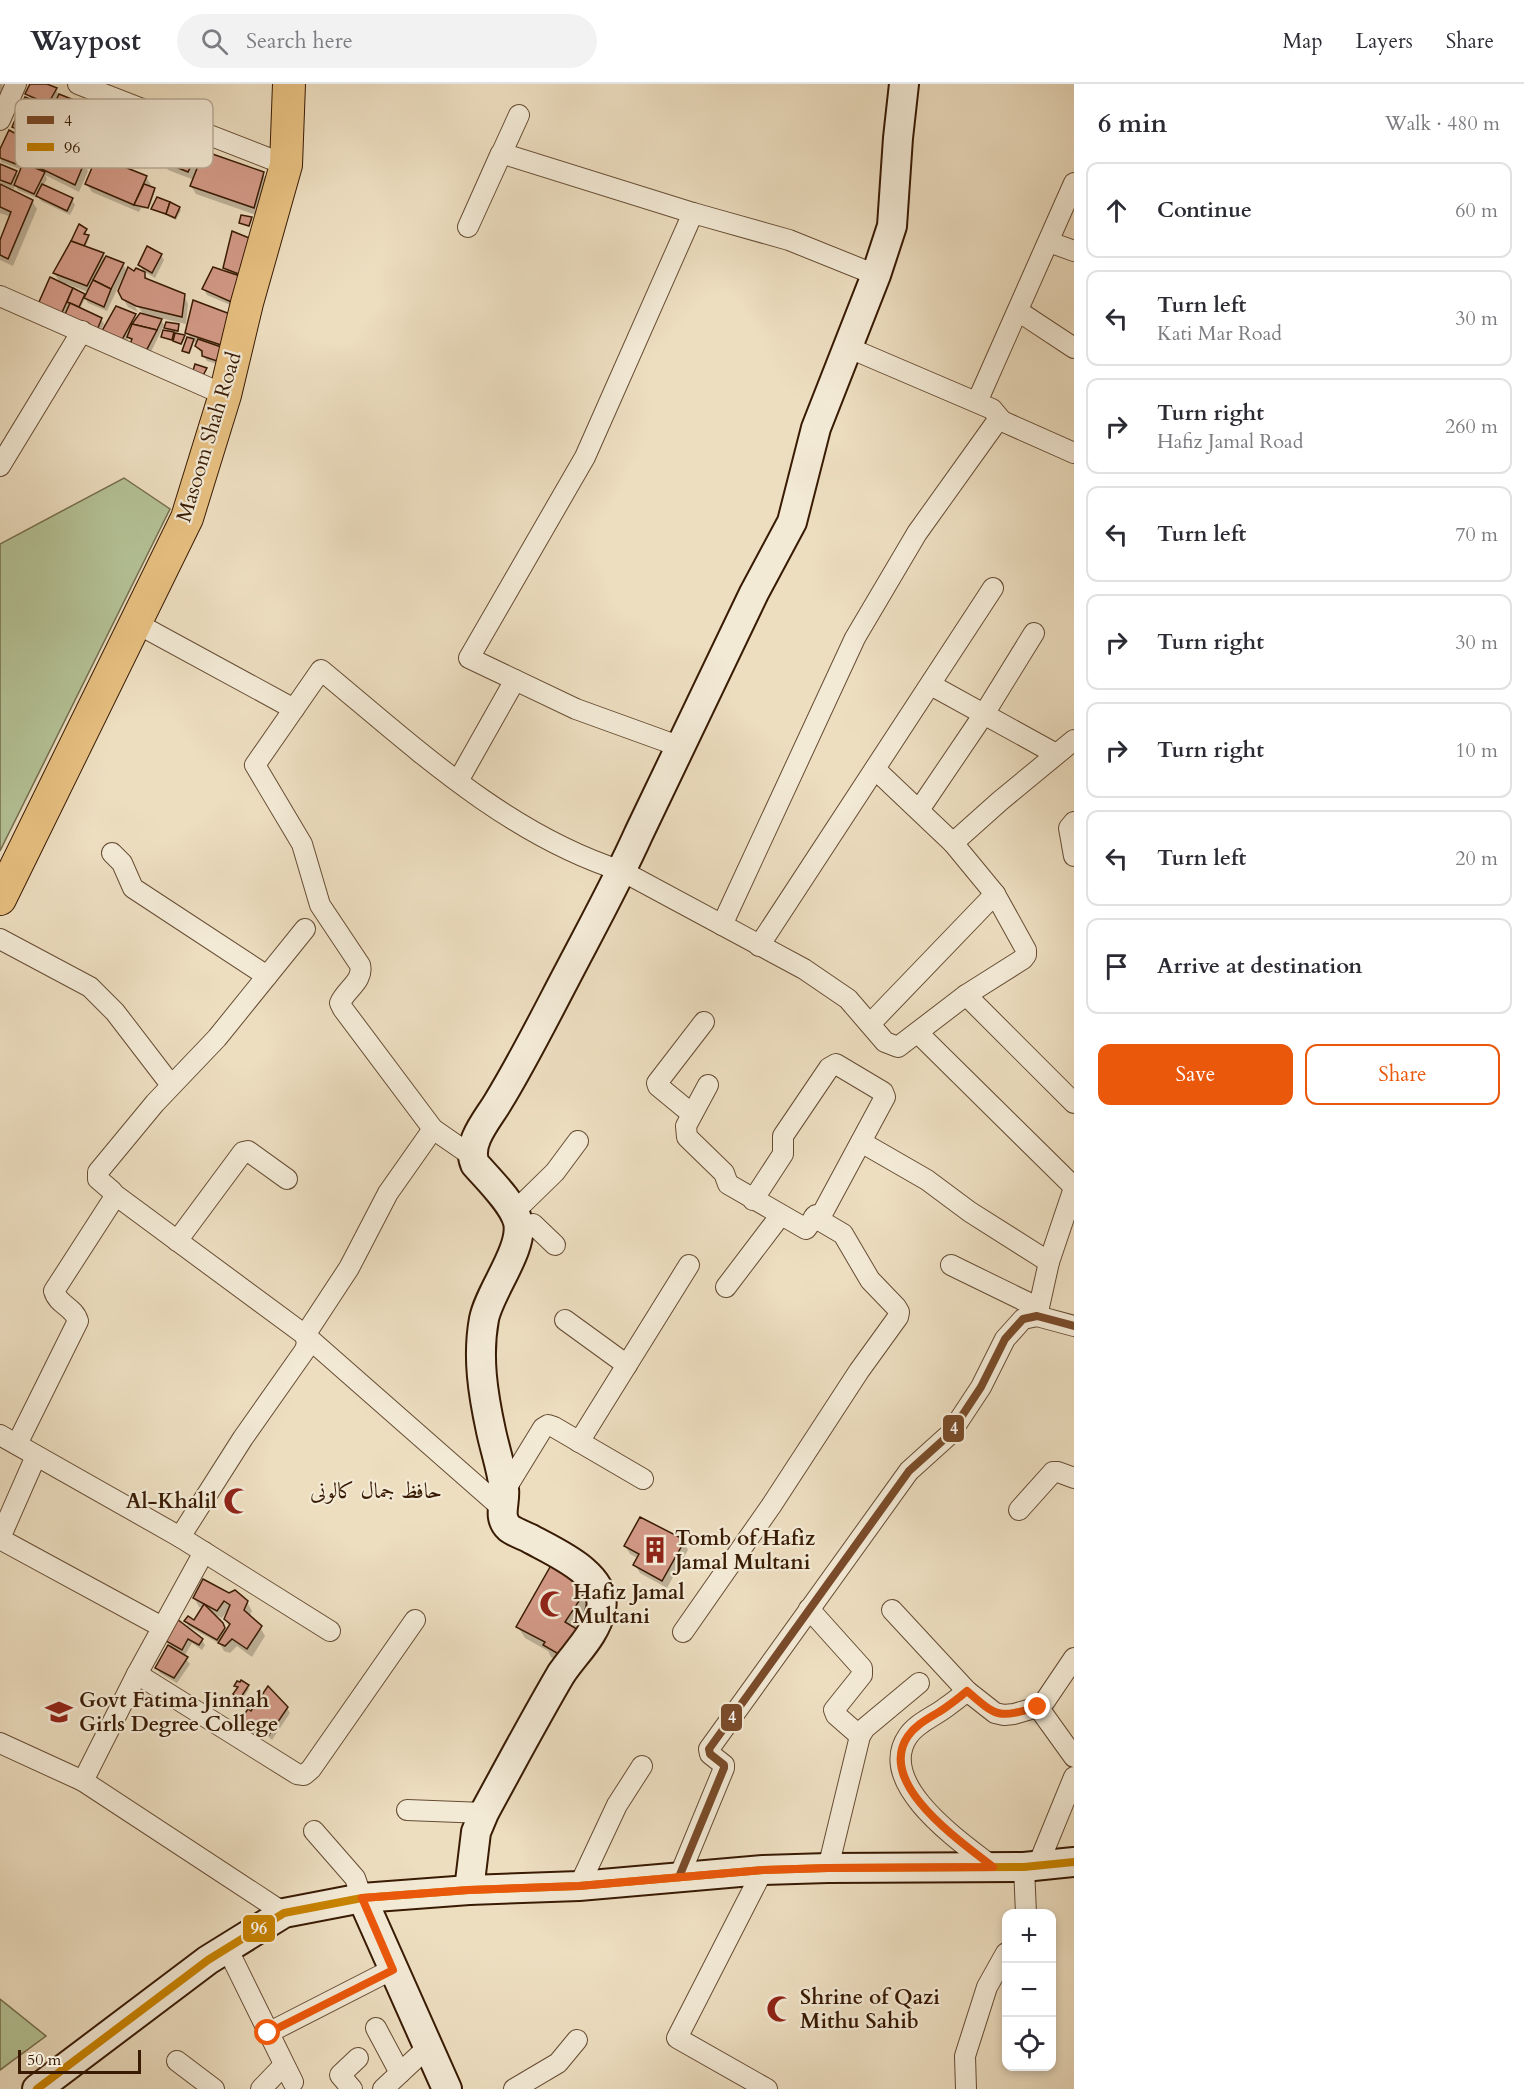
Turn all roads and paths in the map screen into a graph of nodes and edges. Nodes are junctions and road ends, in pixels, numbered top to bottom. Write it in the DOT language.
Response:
graph roads {
  1 [pos="16,84"];
  2 [pos="78,84"];
  3 [pos="289,84"];
  4 [pos="904,84"];
  5 [pos="116,99"];
  6 [pos="519,115"];
  7 [pos="0,120"];
  8 [pos="213,137"];
  9 [pos="285,165"];
  10 [pos="1074,183"];
  11 [pos="693,213"];
  12 [pos="1049,242"];
  13 [pos="1074,251"];
  14 [pos="876,276"];
  15 [pos="0,296"];
  16 [pos="1018,311"];
  17 [pos="82,331"];
  18 [pos="847,347"];
  19 [pos="1074,348"];
  20 [pos="225,395"];
  21 [pos="977,402"];
  22 [pos="1002,421"];
  23 [pos="1074,453"];
  24 [pos="0,466"];
  25 [pos="993,588"];
  26 [pos="136,623"];
  27 [pos="1034,633"];
  28 [pos="515,680"];
  29 [pos="931,684"];
  30 [pos="294,709"];
  31 [pos="984,714"];
  32 [pos="1074,740"];
  33 [pos="681,747"];
  34 [pos="1056,754"];
  35 [pos="875,769"];
  36 [pos="458,781"];
  37 [pos="919,810"];
  38 [pos="1074,822"];
  39 [pos="953,843"];
  40 [pos="112,852"];
  41 [pos="1074,856"];
  42 [pos="622,871"];
  43 [pos="995,894"];
  44 [pos="0,899"];
  45 [pos="722,925"];
  46 [pos="305,929"];
  47 [pos="0,939"];
  48 [pos="759,946"];
  49 [pos="267,976"];
  50 [pos="966,995"];
  51 [pos="704,1022"];
  52 [pos="870,1024"];
  53 [pos="918,1033"];
  54 [pos="171,1085"];
  55 [pos="708,1085"];
  56 [pos="1074,1102"];
  57 [pos="692,1114"];
  58 [pos="432,1129"];
  59 [pos="578,1141"];
  60 [pos="861,1142"];
  61 [pos="472,1156"];
  62 [pos="288,1179"];
  63 [pos="1074,1188"];
  64 [pos="114,1194"];
  65 [pos="753,1200"];
  66 [pos="780,1216"];
  67 [pos="814,1217"];
  68 [pos="516,1224"];
  69 [pos="177,1241"];
  70 [pos="555,1245"];
  71 [pos="1049,1262"];
  72 [pos="689,1265"];
  73 [pos="951,1265"];
  74 [pos="726,1287"];
  75 [pos="1038,1312"];
  76 [pos="565,1320"];
  77 [pos="1074,1326"];
  78 [pos="305,1335"];
  79 [pos="627,1365"];
  80 [pos="8,1440"];
  81 [pos="579,1442"];
  82 [pos="36,1456"];
  83 [pos="1074,1478"];
  84 [pos="643,1479"];
  85 [pos="504,1500"];
  86 [pos="1019,1510"];
  87 [pos="180,1537"];
  88 [pos="0,1539"];
  89 [pos="204,1552"];
  90 [pos="809,1609"];
  91 [pos="892,1610"];
  92 [pos="415,1620"];
  93 [pos="162,1627"];
  94 [pos="330,1631"];
  95 [pos="683,1632"];
  96 [pos="1074,1658"];
  97 [pos="137,1674"];
  98 [pos="919,1683"];
  99 [pos="967,1691"];
  100 [pos="1038,1707"];
  101 [pos="860,1736"];
  102 [pos="0,1743"];
  103 [pos="1074,1757"];
  104 [pos="642,1766"];
  105 [pos="1074,1777"];
  106 [pos="83,1781"];
  107 [pos="407,1810"];
  108 [pos="484,1813"];
  109 [pos="314,1831"];
  110 [pos="1074,1862"];
  111 [pos="1031,1866"];
  112 [pos="993,1867"];
  113 [pos="828,1868"];
  114 [pos="763,1870"];
  115 [pos="679,1877"];
  116 [pos="579,1886"];
  117 [pos="468,1890"];
  118 [pos="362,1898"];
  119 [pos="1027,1909"];
  120 [pos="284,1913"];
  121 [pos="227,1948"];
  122 [pos="1002,1960"];
  123 [pos="393,1970"];
  124 [pos="376,2028"];
  125 [pos="268,2033"];
  126 [pos="578,2040"];
  127 [pos="428,2047"];
  128 [pos="358,2058"];
  129 [pos="177,2061"];
  130 [pos="400,2073"];
  131 [pos="49,2086"];
  132 [pos="213,2089"];
  133 [pos="261,2089"];
  134 [pos="352,2089"];
  135 [pos="383,2089"];
  136 [pos="447,2089"];
  137 [pos="514,2089"];
  138 [pos="767,2089"];
  139 [pos="966,2089"];
  1 -- 7 [label="street"];
  2 -- 5 [label="street"];
  3 -- 9 [label="main road, Masoom Shah Road"];
  4 -- 14 [label="street"];
  6 -- 11 [label="street"];
  8 -- 9 [label="street"];
  9 -- 20 [label="main road, Masoom Shah Road"];
  10 -- 12 [label="street"];
  11 -- 14 [label="street"];
  11 -- 28 [label="street"];
  12 -- 13 [label="street"];
  12 -- 16 [label="street"];
  14 -- 18 [label="street"];
  15 -- 17 [label="street"];
  16 -- 19 [label="street"];
  16 -- 21 [label="street"];
  17 -- 20 [label="street"];
  17 -- 24 [label="street"];
  18 -- 21 [label="street"];
  18 -- 33 [label="street"];
  20 -- 26 [label="main road, Masoom Shah Road"];
  21 -- 22 [label="street"];
  22 -- 23 [label="street"];
  22 -- 45 [label="street"];
  25 -- 29 [label="street"];
  26 -- 30 [label="street"];
  26 -- 44 [label="main road, Masoom Shah Road"];
  27 -- 31 [label="street"];
  28 -- 33 [label="street"];
  28 -- 36 [label="street"];
  29 -- 31 [label="street"];
  29 -- 35 [label="street"];
  30 -- 36 [label="street"];
  30 -- 58 [label="street"];
  31 -- 34 [label="street"];
  31 -- 37 [label="street"];
  32 -- 34 [label="street"];
  33 -- 42 [label="street"];
  34 -- 39 [label="street"];
  35 -- 37 [label="street"];
  35 -- 48 [label="street"];
  36 -- 42 [label="street"];
  37 -- 39 [label="street"];
  38 -- 41 [label="street"];
  39 -- 43 [label="street"];
  40 -- 49 [label="street"];
  42 -- 45 [label="street"];
  42 -- 61 [label="street"];
  43 -- 50 [label="street"];
  43 -- 52 [label="street"];
  45 -- 48 [label="street"];
  46 -- 49 [label="street"];
  47 -- 54 [label="street"];
  48 -- 52 [label="street"];
  49 -- 54 [label="street"];
  50 -- 53 [label="street"];
  50 -- 56 [label="street"];
  51 -- 57 [label="street"];
  52 -- 53 [label="street"];
  53 -- 63 [label="street"];
  54 -- 64 [label="street"];
  55 -- 57 [label="street"];
  57 -- 65 [label="street"];
  58 -- 61 [label="street"];
  58 -- 78 [label="street"];
  59 -- 68 [label="street"];
  60 -- 65 [label="street"];
  60 -- 67 [label="street"];
  60 -- 71 [label="street"];
  61 -- 68 [label="street"];
  62 -- 69 [label="street"];
  63 -- 71 [label="street"];
  64 -- 69 [label="street"];
  64 -- 80 [label="street"];
  65 -- 66 [label="street"];
  66 -- 67 [label="street"];
  66 -- 74 [label="street"];
  67 -- 95 [label="street"];
  68 -- 70 [label="street"];
  68 -- 85 [label="street"];
  69 -- 78 [label="street"];
  71 -- 75 [label="street"];
  72 -- 79 [label="street"];
  73 -- 75 [label="street"];
  75 -- 77 [label="street"];
  75 -- 90 [label="street"];
  76 -- 79 [label="street"];
  78 -- 85 [label="street"];
  78 -- 87 [label="street"];
  79 -- 81 [label="street"];
  80 -- 82 [label="street"];
  81 -- 84 [label="street"];
  81 -- 85 [label="street"];
  82 -- 87 [label="street"];
  82 -- 88 [label="street"];
  83 -- 86 [label="street"];
  85 -- 108 [label="street"];
  87 -- 89 [label="street"];
  88 -- 93 [label="street"];
  89 -- 93 [label="street"];
  89 -- 94 [label="street"];
  90 -- 101 [label="street"];
  90 -- 115 [label="street"];
  91 -- 99 [label="street"];
  92 -- 97 [label="street"];
  93 -- 97 [label="street"];
  96 -- 100 [label="street"];
  97 -- 106 [label="street"];
  98 -- 101 [label="street"];
  99 -- 100 [label="street"];
  99 -- 112 [label="street"];
  100 -- 103 [label="street"];
  101 -- 113 [label="street"];
  102 -- 106 [label="street"];
  104 -- 116 [label="street"];
  105 -- 111 [label="street"];
  106 -- 120 [label="street"];
  107 -- 108 [label="street"];
  108 -- 117 [label="street"];
  109 -- 118 [label="street"];
  110 -- 111 [label="street"];
  111 -- 112 [label="street"];
  111 -- 119 [label="street"];
  112 -- 113 [label="street"];
  113 -- 114 [label="street"];
  114 -- 115 [label="street"];
  114 -- 138 [label="street"];
  115 -- 116 [label="street"];
  116 -- 117 [label="street"];
  117 -- 118 [label="street"];
  118 -- 120 [label="street"];
  118 -- 123 [label="street"];
  120 -- 121 [label="street"];
  121 -- 125 [label="street"];
  121 -- 131 [label="street"];
  122 -- 139 [label="street"];
  123 -- 125 [label="street"];
  123 -- 127 [label="street"];
  124 -- 130 [label="street"];
  125 -- 133 [label="street"];
  126 -- 137 [label="street"];
  127 -- 130 [label="street"];
  127 -- 136 [label="street"];
  128 -- 134 [label="street"];
  129 -- 132 [label="street"];
  130 -- 135 [label="street"];
}
